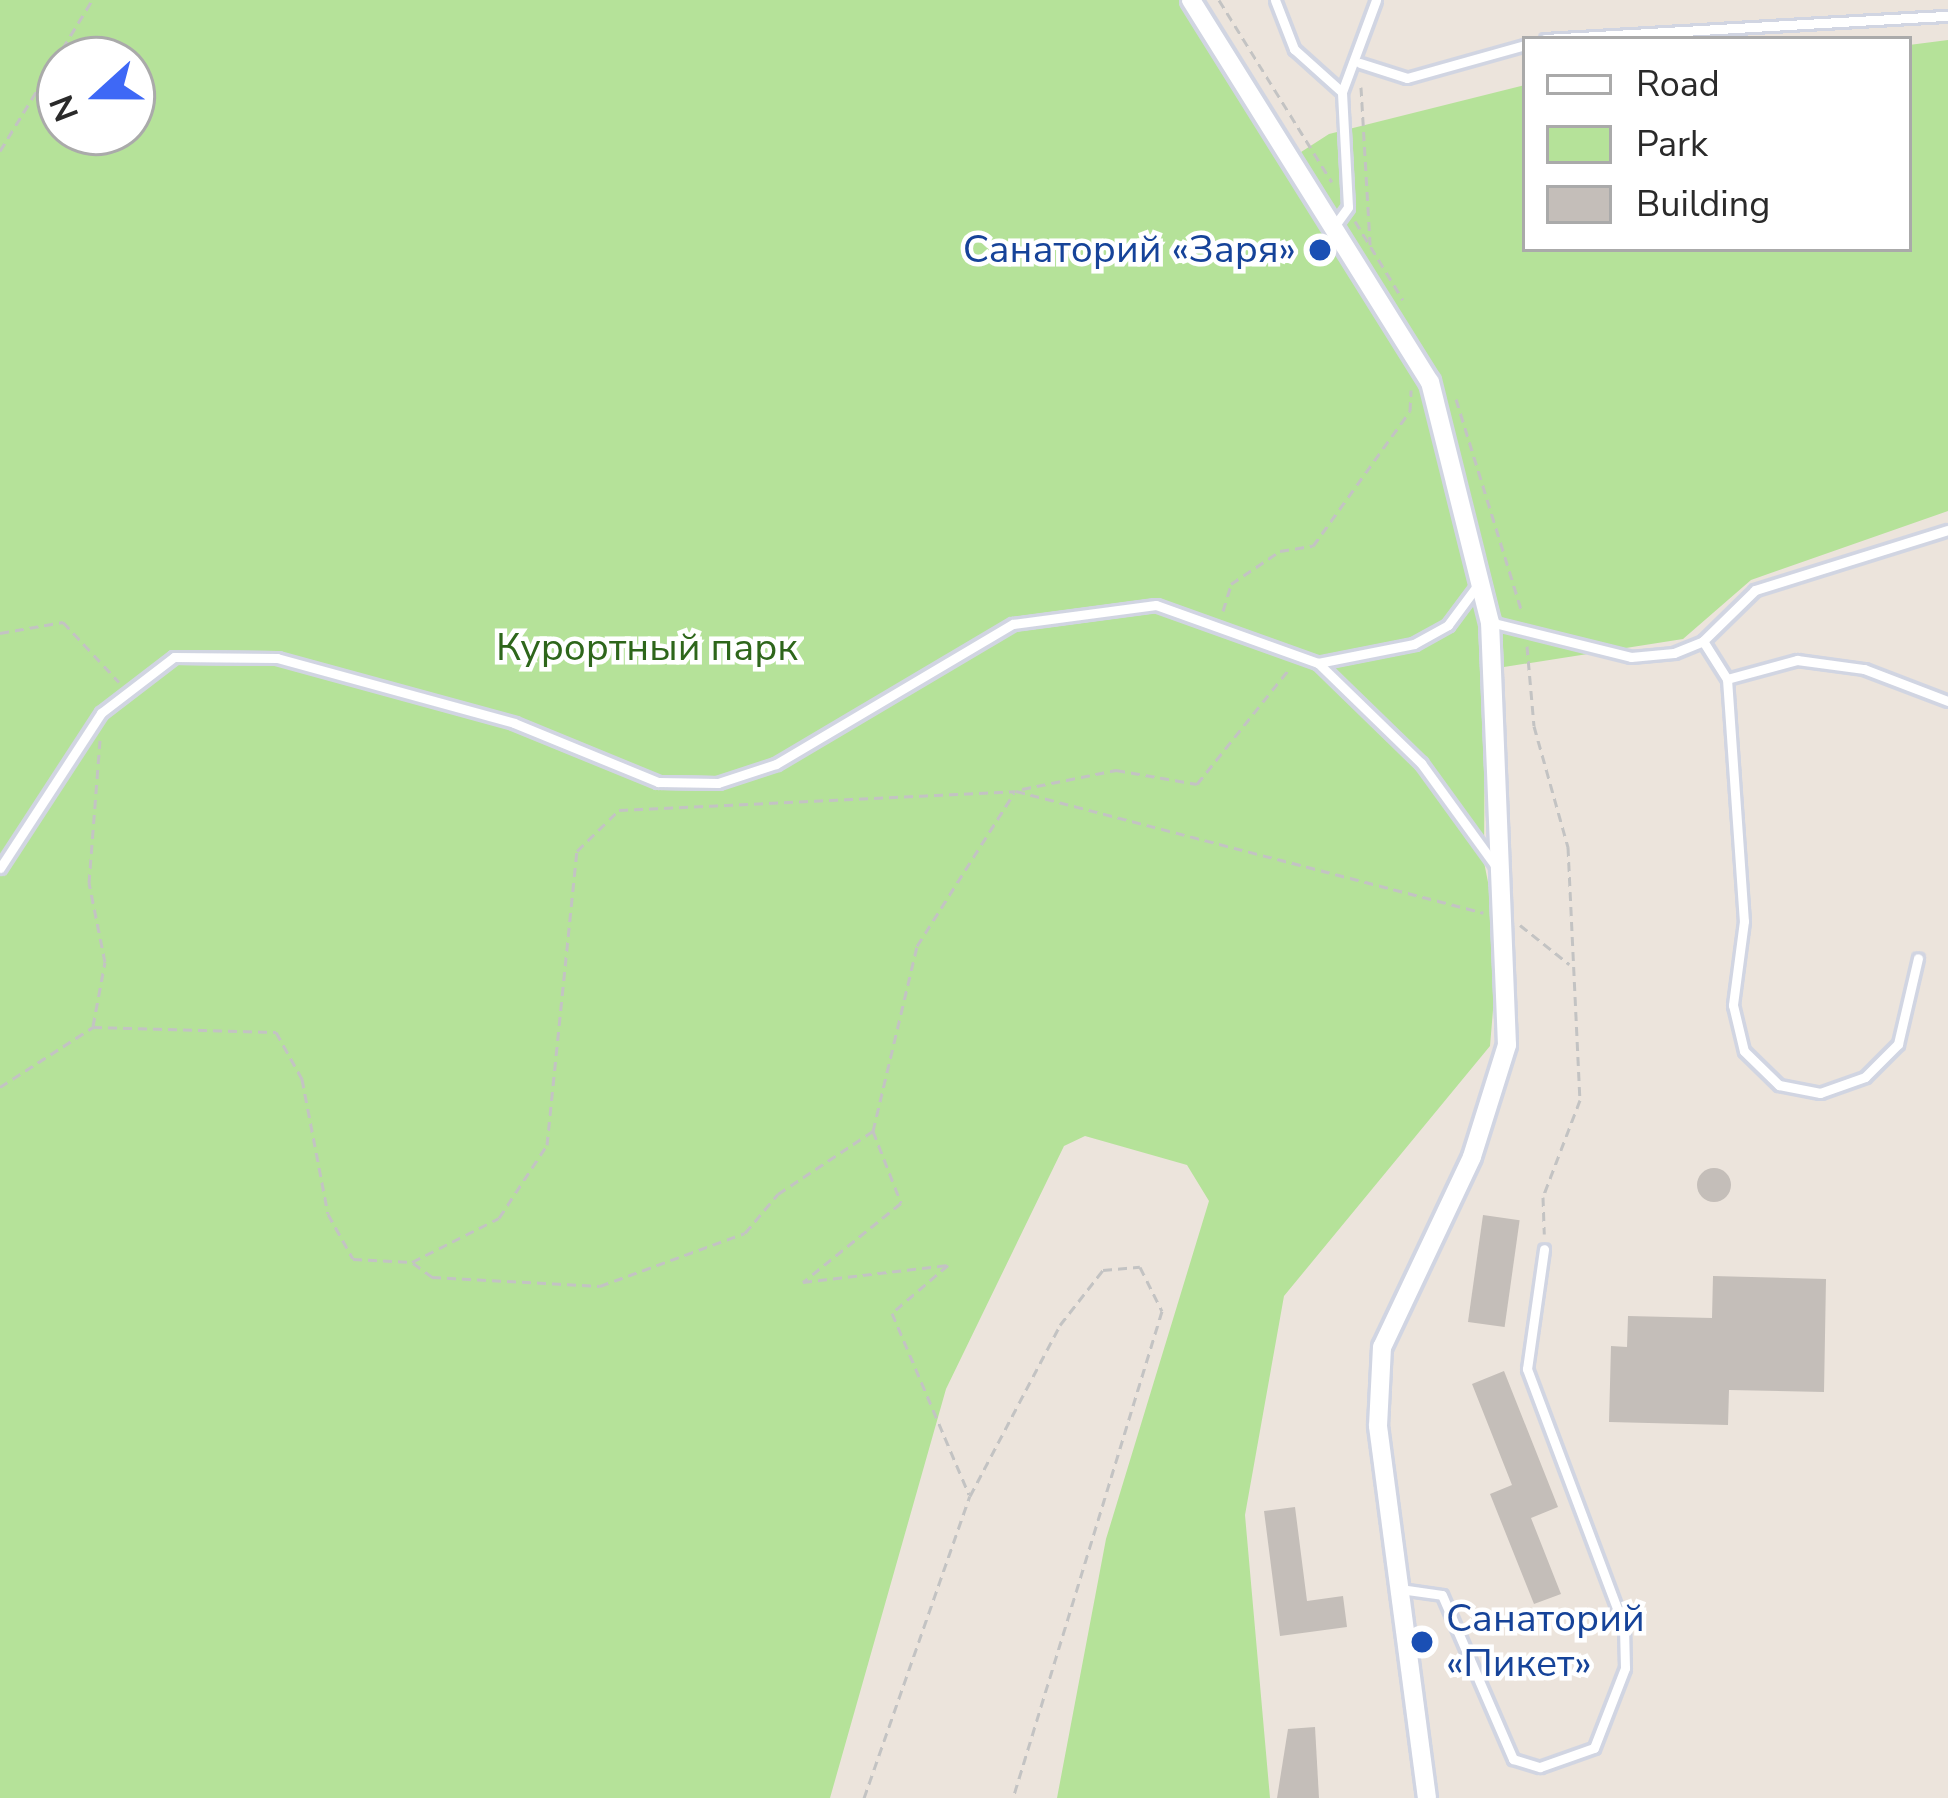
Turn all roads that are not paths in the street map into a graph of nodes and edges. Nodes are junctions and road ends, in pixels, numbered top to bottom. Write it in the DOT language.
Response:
graph roads {
  1 [pos="1191,0"];
  2 [pos="1274,0"];
  3 [pos="1376,0"];
  4 [pos="1948,16"];
  5 [pos="1598,36"];
  6 [pos="1522,46"];
  7 [pos="1360,63"];
  8 [pos="1342,92"];
  9 [pos="1338,221"];
  10 [pos="1948,530"];
  11 [pos="1481,572"];
  12 [pos="1490,622"];
  13 [pos="1703,641"];
  14 [pos="1318,663"];
  15 [pos="1727,680"];
  16 [pos="1948,700"];
  17 [pos="0,868"];
  18 [pos="1508,888"];
  19 [pos="1918,958"];
  20 [pos="1544,1249"];
  21 [pos="1400,1589"];
  22 [pos="1426,1798"];
  1 -- 9 [label="street"];
  2 -- 8 [label="lane"];
  3 -- 7 [label="lane"];
  4 -- 5 [label="lane"];
  6 -- 7 [label="lane"];
  7 -- 8 [label="lane"];
  8 -- 9 [label="lane"];
  9 -- 11 [label="street"];
  10 -- 13 [label="lane"];
  11 -- 12 [label="street"];
  11 -- 14 [label="lane"];
  12 -- 13 [label="lane"];
  12 -- 18 [label="street"];
  13 -- 15 [label="lane"];
  14 -- 17 [label="lane"];
  14 -- 18 [label="lane"];
  15 -- 16 [label="lane"];
  15 -- 19 [label="lane"];
  18 -- 21 [label="street"];
  20 -- 21 [label="lane"];
  21 -- 22 [label="street"];
}
